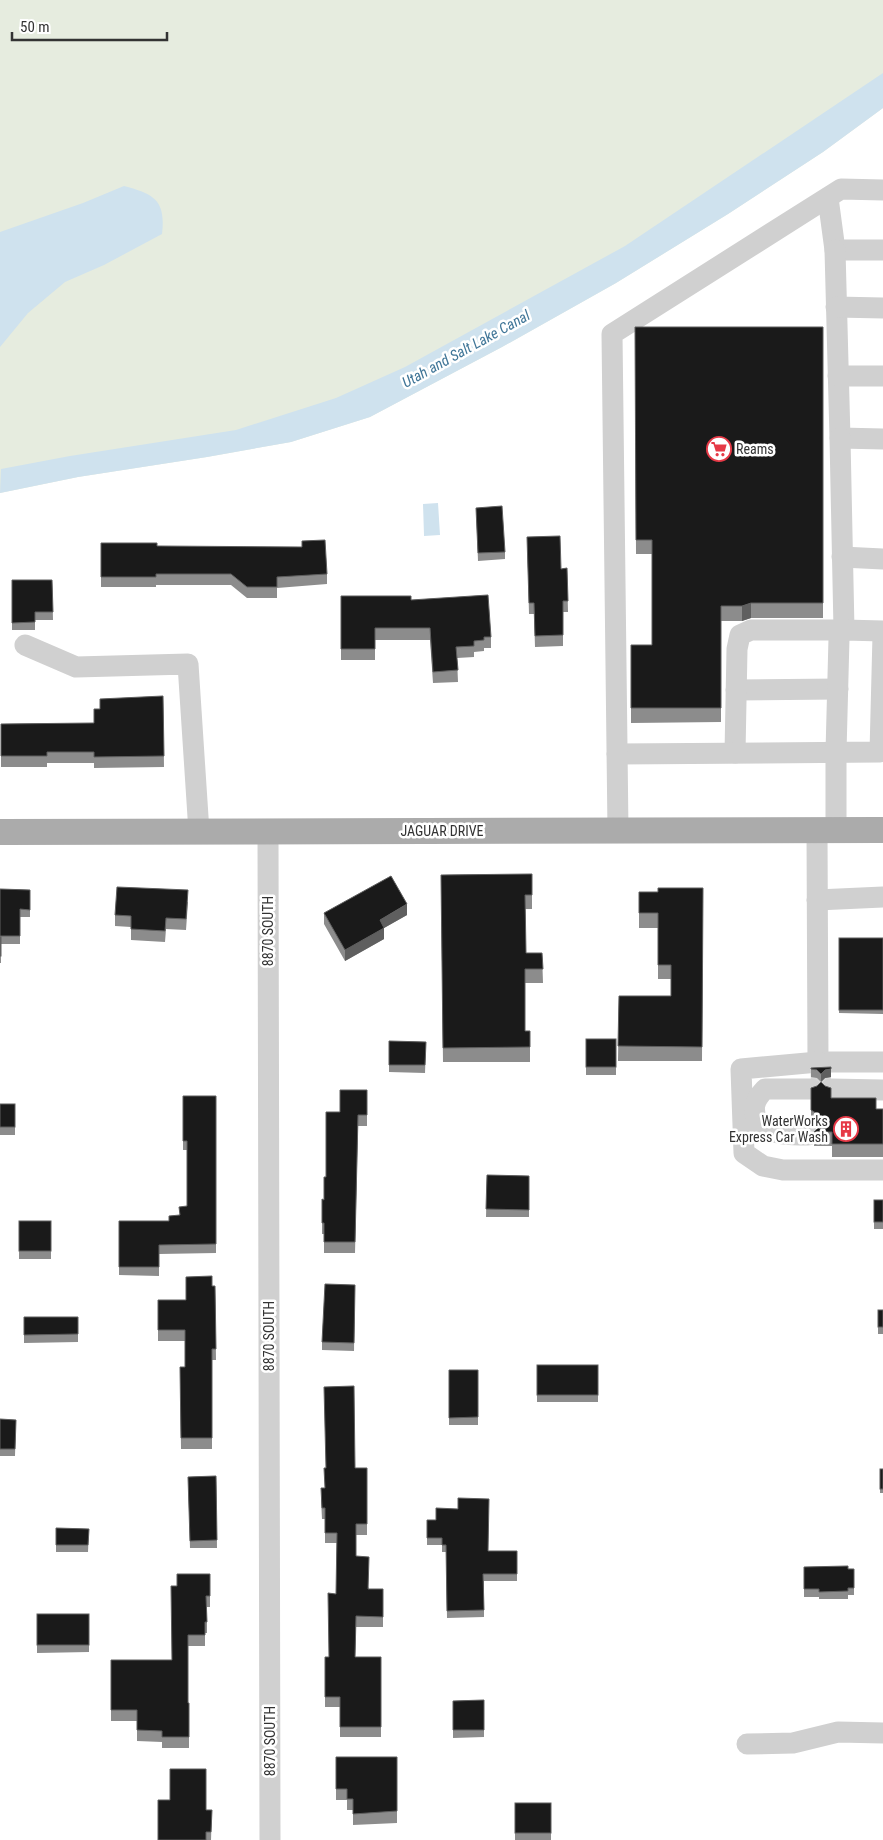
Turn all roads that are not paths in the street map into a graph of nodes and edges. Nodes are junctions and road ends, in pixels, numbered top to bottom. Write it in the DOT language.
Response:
graph roads {
  1 [pos="883,190"];
  2 [pos="828,198"];
  3 [pos="835,250"];
  4 [pos="883,250"];
  5 [pos="836,307"];
  6 [pos="883,308"];
  7 [pos="838,376"];
  8 [pos="883,376"];
  9 [pos="840,438"];
  10 [pos="883,439"];
  11 [pos="842,557"];
  12 [pos="883,559"];
  13 [pos="844,630"];
  14 [pos="883,631"];
  15 [pos="883,635"];
  16 [pos="25,645"];
  17 [pos="838,689"];
  18 [pos="736,690"];
  19 [pos="734,752"];
  20 [pos="836,752"];
  21 [pos="617,754"];
  22 [pos="883,830"];
  23 [pos="268,831"];
  24 [pos="618,831"];
  25 [pos="827,831"];
  26 [pos="0,832"];
  27 [pos="198,832"];
  28 [pos="883,897"];
  29 [pos="817,900"];
  30 [pos="883,1062"];
  31 [pos="817,1086"];
  32 [pos="877,1091"];
  33 [pos="808,1135"];
  34 [pos="883,1170"];
  35 [pos="883,1733"];
  36 [pos="747,1744"];
  37 [pos="270,1840"];
  1 -- 2 [label="street"];
  2 -- 3 [label="street"];
  2 -- 21 [label="street"];
  3 -- 4 [label="street"];
  3 -- 5 [label="street"];
  5 -- 6 [label="street"];
  5 -- 7 [label="street"];
  7 -- 8 [label="street"];
  7 -- 9 [label="street"];
  9 -- 10 [label="street"];
  9 -- 11 [label="street"];
  11 -- 12 [label="street"];
  11 -- 13 [label="street"];
  13 -- 14 [label="street"];
  13 -- 17 [label="street"];
  13 -- 18 [label="street"];
  15 -- 20 [label="street"];
  16 -- 27 [label="street"];
  17 -- 18 [label="street"];
  17 -- 20 [label="street"];
  18 -- 19 [label="street"];
  19 -- 20 [label="street"];
  19 -- 21 [label="street"];
  20 -- 25 [label="street"];
  21 -- 24 [label="street"];
  22 -- 25 [label="main road, JAGUAR DRIVE"];
  23 -- 24 [label="main road, JAGUAR DRIVE"];
  23 -- 27 [label="main road, JAGUAR DRIVE"];
  23 -- 37 [label="street, 8870 SOUTH"];
  24 -- 25 [label="main road, JAGUAR DRIVE"];
  25 -- 29 [label="street"];
  26 -- 27 [label="main road, JAGUAR DRIVE"];
  28 -- 29 [label="street"];
  29 -- 31 [label="street"];
  30 -- 31 [label="street"];
  31 -- 32 [label="street"];
  31 -- 33 [label="street"];
  31 -- 34 [label="street"];
  35 -- 36 [label="street"];
}
